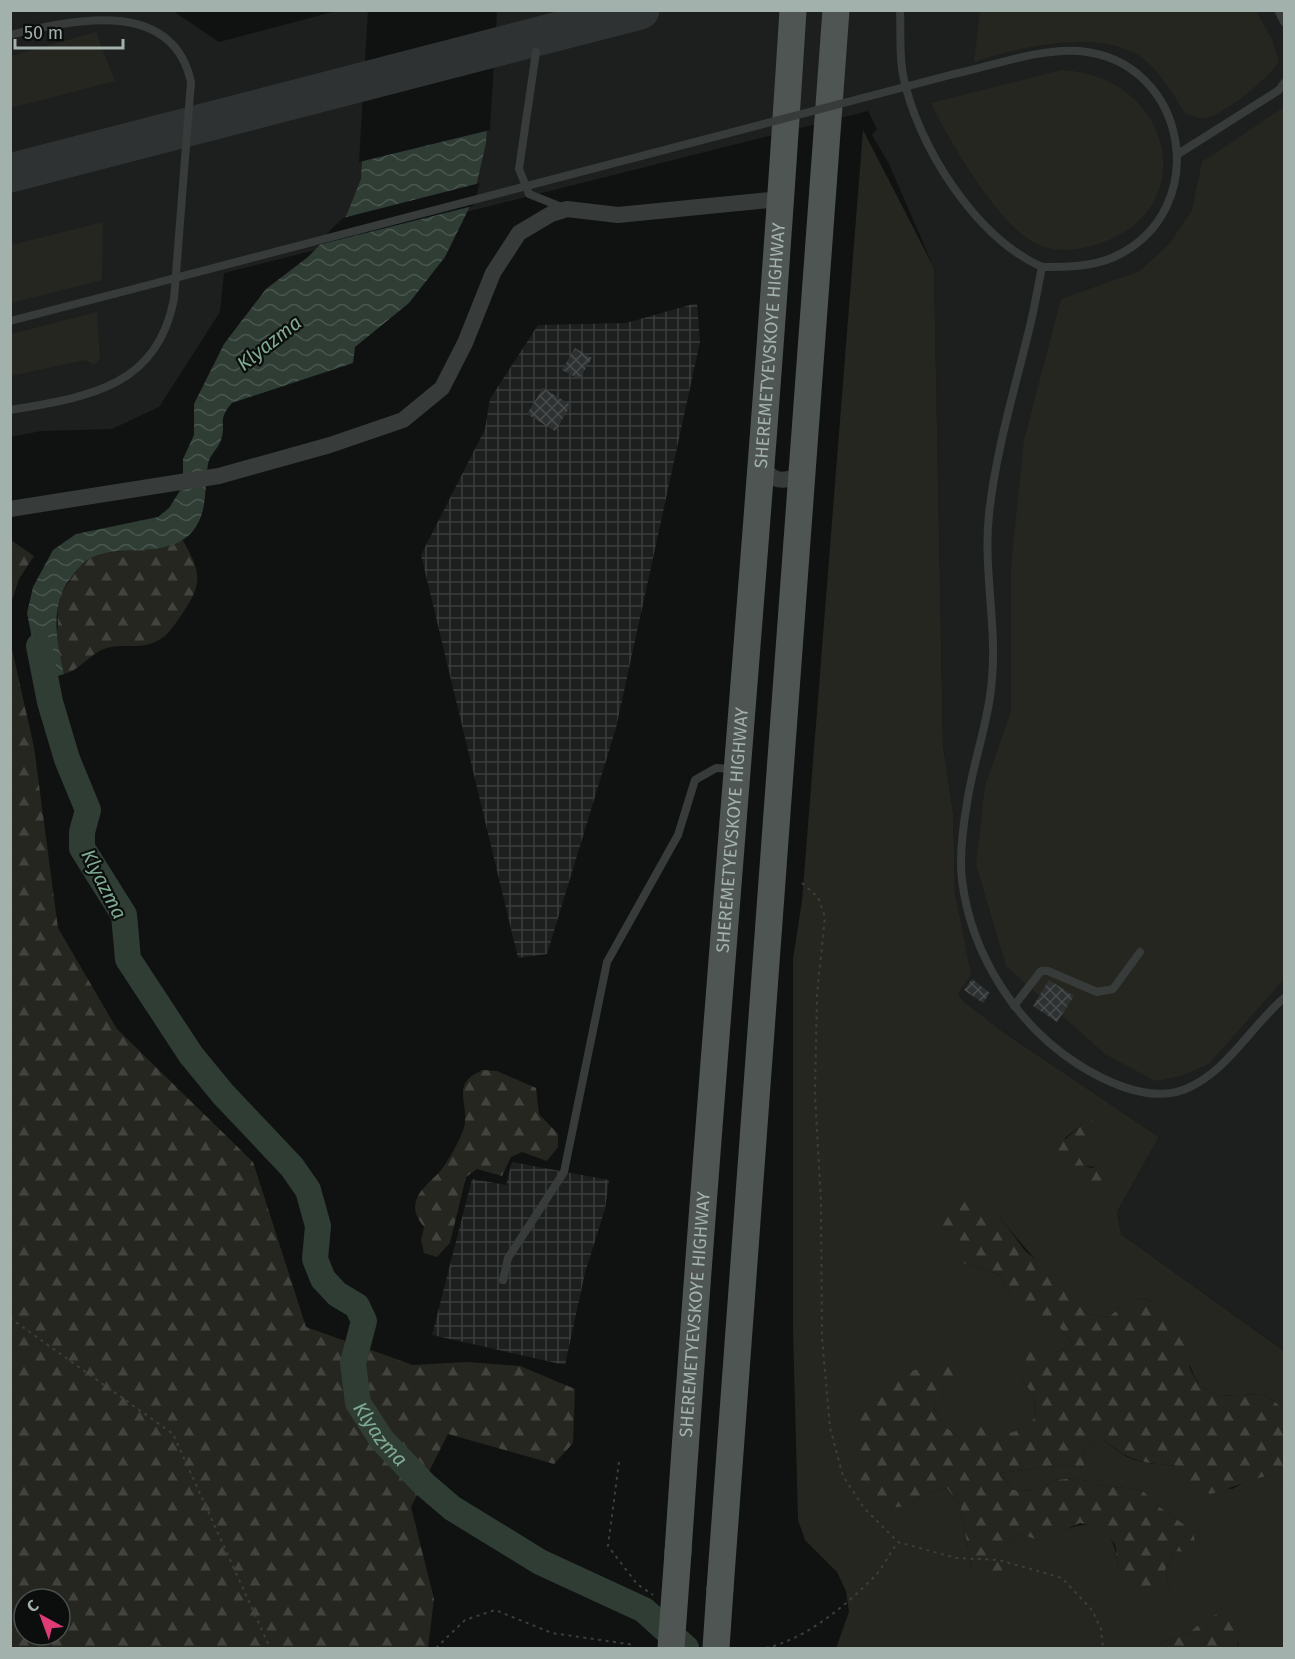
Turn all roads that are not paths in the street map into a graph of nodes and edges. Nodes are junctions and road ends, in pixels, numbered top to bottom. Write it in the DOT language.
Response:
graph roads {
  1 [pos="793,10"];
  2 [pos="836,10"];
  3 [pos="900,10"];
  4 [pos="1278,10"];
  5 [pos="122,11"];
  6 [pos="133,13"];
  7 [pos="1284,22"];
  8 [pos="10,35"];
  9 [pos="536,52"];
  10 [pos="1284,83"];
  11 [pos="1178,154"];
  12 [pos="780,199"];
  13 [pos="567,209"];
  14 [pos="1042,267"];
  15 [pos="10,321"];
  16 [pos="10,410"];
  17 [pos="762,459"];
  18 [pos="804,459"];
  19 [pos="10,509"];
  20 [pos="737,769"];
  21 [pos="1140,952"];
  22 [pos="1284,998"];
  23 [pos="1014,1006"];
  24 [pos="503,1280"];
  25 [pos="671,1648"];
  26 [pos="716,1648"];
  1 -- 12 [label="main road, SHEREMETYEVSKOYE HIGHWAY"];
  2 -- 18 [label="main road"];
  3 -- 14 [label="lane"];
  4 -- 7 [label="lane"];
  5 -- 8 [label="lane"];
  6 -- 16 [label="lane"];
  9 -- 13 [label="lane"];
  10 -- 11 [label="lane"];
  11 -- 14 [label="lane"];
  11 -- 15 [label="lane, bridge"];
  12 -- 13 [label="street"];
  12 -- 17 [label="main road, SHEREMETYEVSKOYE HIGHWAY"];
  13 -- 19 [label="street"];
  14 -- 23 [label="lane"];
  17 -- 18 [label="street"];
  17 -- 20 [label="main road, SHEREMETYEVSKOYE HIGHWAY"];
  18 -- 26 [label="main road, bridge"];
  20 -- 24 [label="lane"];
  20 -- 25 [label="main road, SHEREMETYEVSKOYE HIGHWAY, bridge"];
  21 -- 23 [label="lane"];
  22 -- 23 [label="lane"];
}
